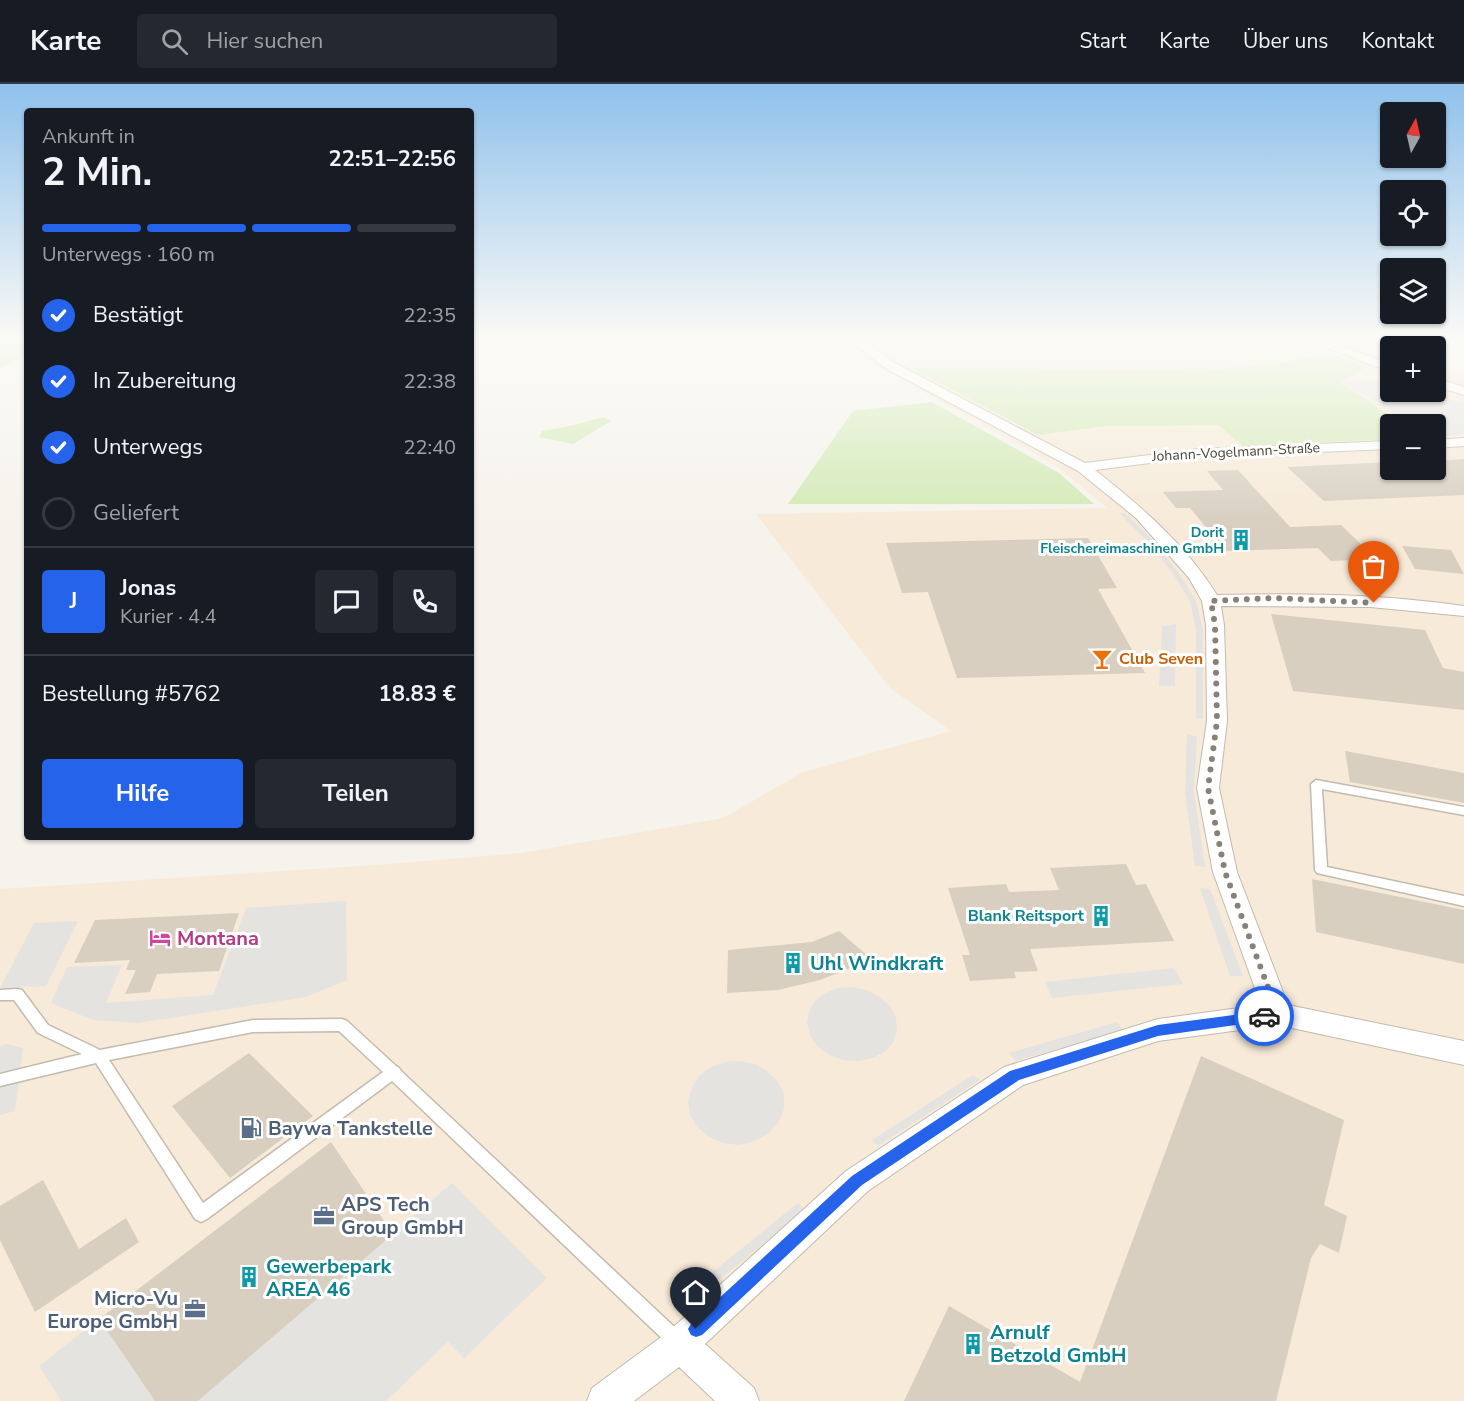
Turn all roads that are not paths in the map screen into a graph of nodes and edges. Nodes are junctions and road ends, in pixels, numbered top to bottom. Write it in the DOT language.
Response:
graph roads {
  1 [pos="956,400"];
  2 [pos="1464,442"];
  3 [pos="1446,443"];
  4 [pos="1380,446"];
  5 [pos="1083,468"];
  6 [pos="1211,601"];
  7 [pos="1464,610"];
  8 [pos="1464,811"];
  9 [pos="1464,900"];
  10 [pos="0,995"];
  11 [pos="1278,1014"];
  12 [pos="1464,1053"];
  13 [pos="99,1056"];
  14 [pos="394,1072"];
  15 [pos="0,1080"];
  16 [pos="680,1344"];
  17 [pos="605,1401"];
  18 [pos="741,1401"];
  1 -- 5 [label="street"];
  2 -- 3 [label="street"];
  4 -- 5 [label="street, Johann-Vogelmann-Straße"];
  5 -- 6 [label="street"];
  6 -- 7 [label="street"];
  6 -- 11 [label="street"];
  8 -- 9 [label="lane"];
  10 -- 13 [label="lane"];
  11 -- 12 [label="street"];
  11 -- 16 [label="street"];
  13 -- 14 [label="lane"];
  13 -- 14 [label="lane"];
  13 -- 15 [label="lane"];
  14 -- 16 [label="lane"];
  16 -- 17 [label="street"];
  16 -- 18 [label="street"];
}
